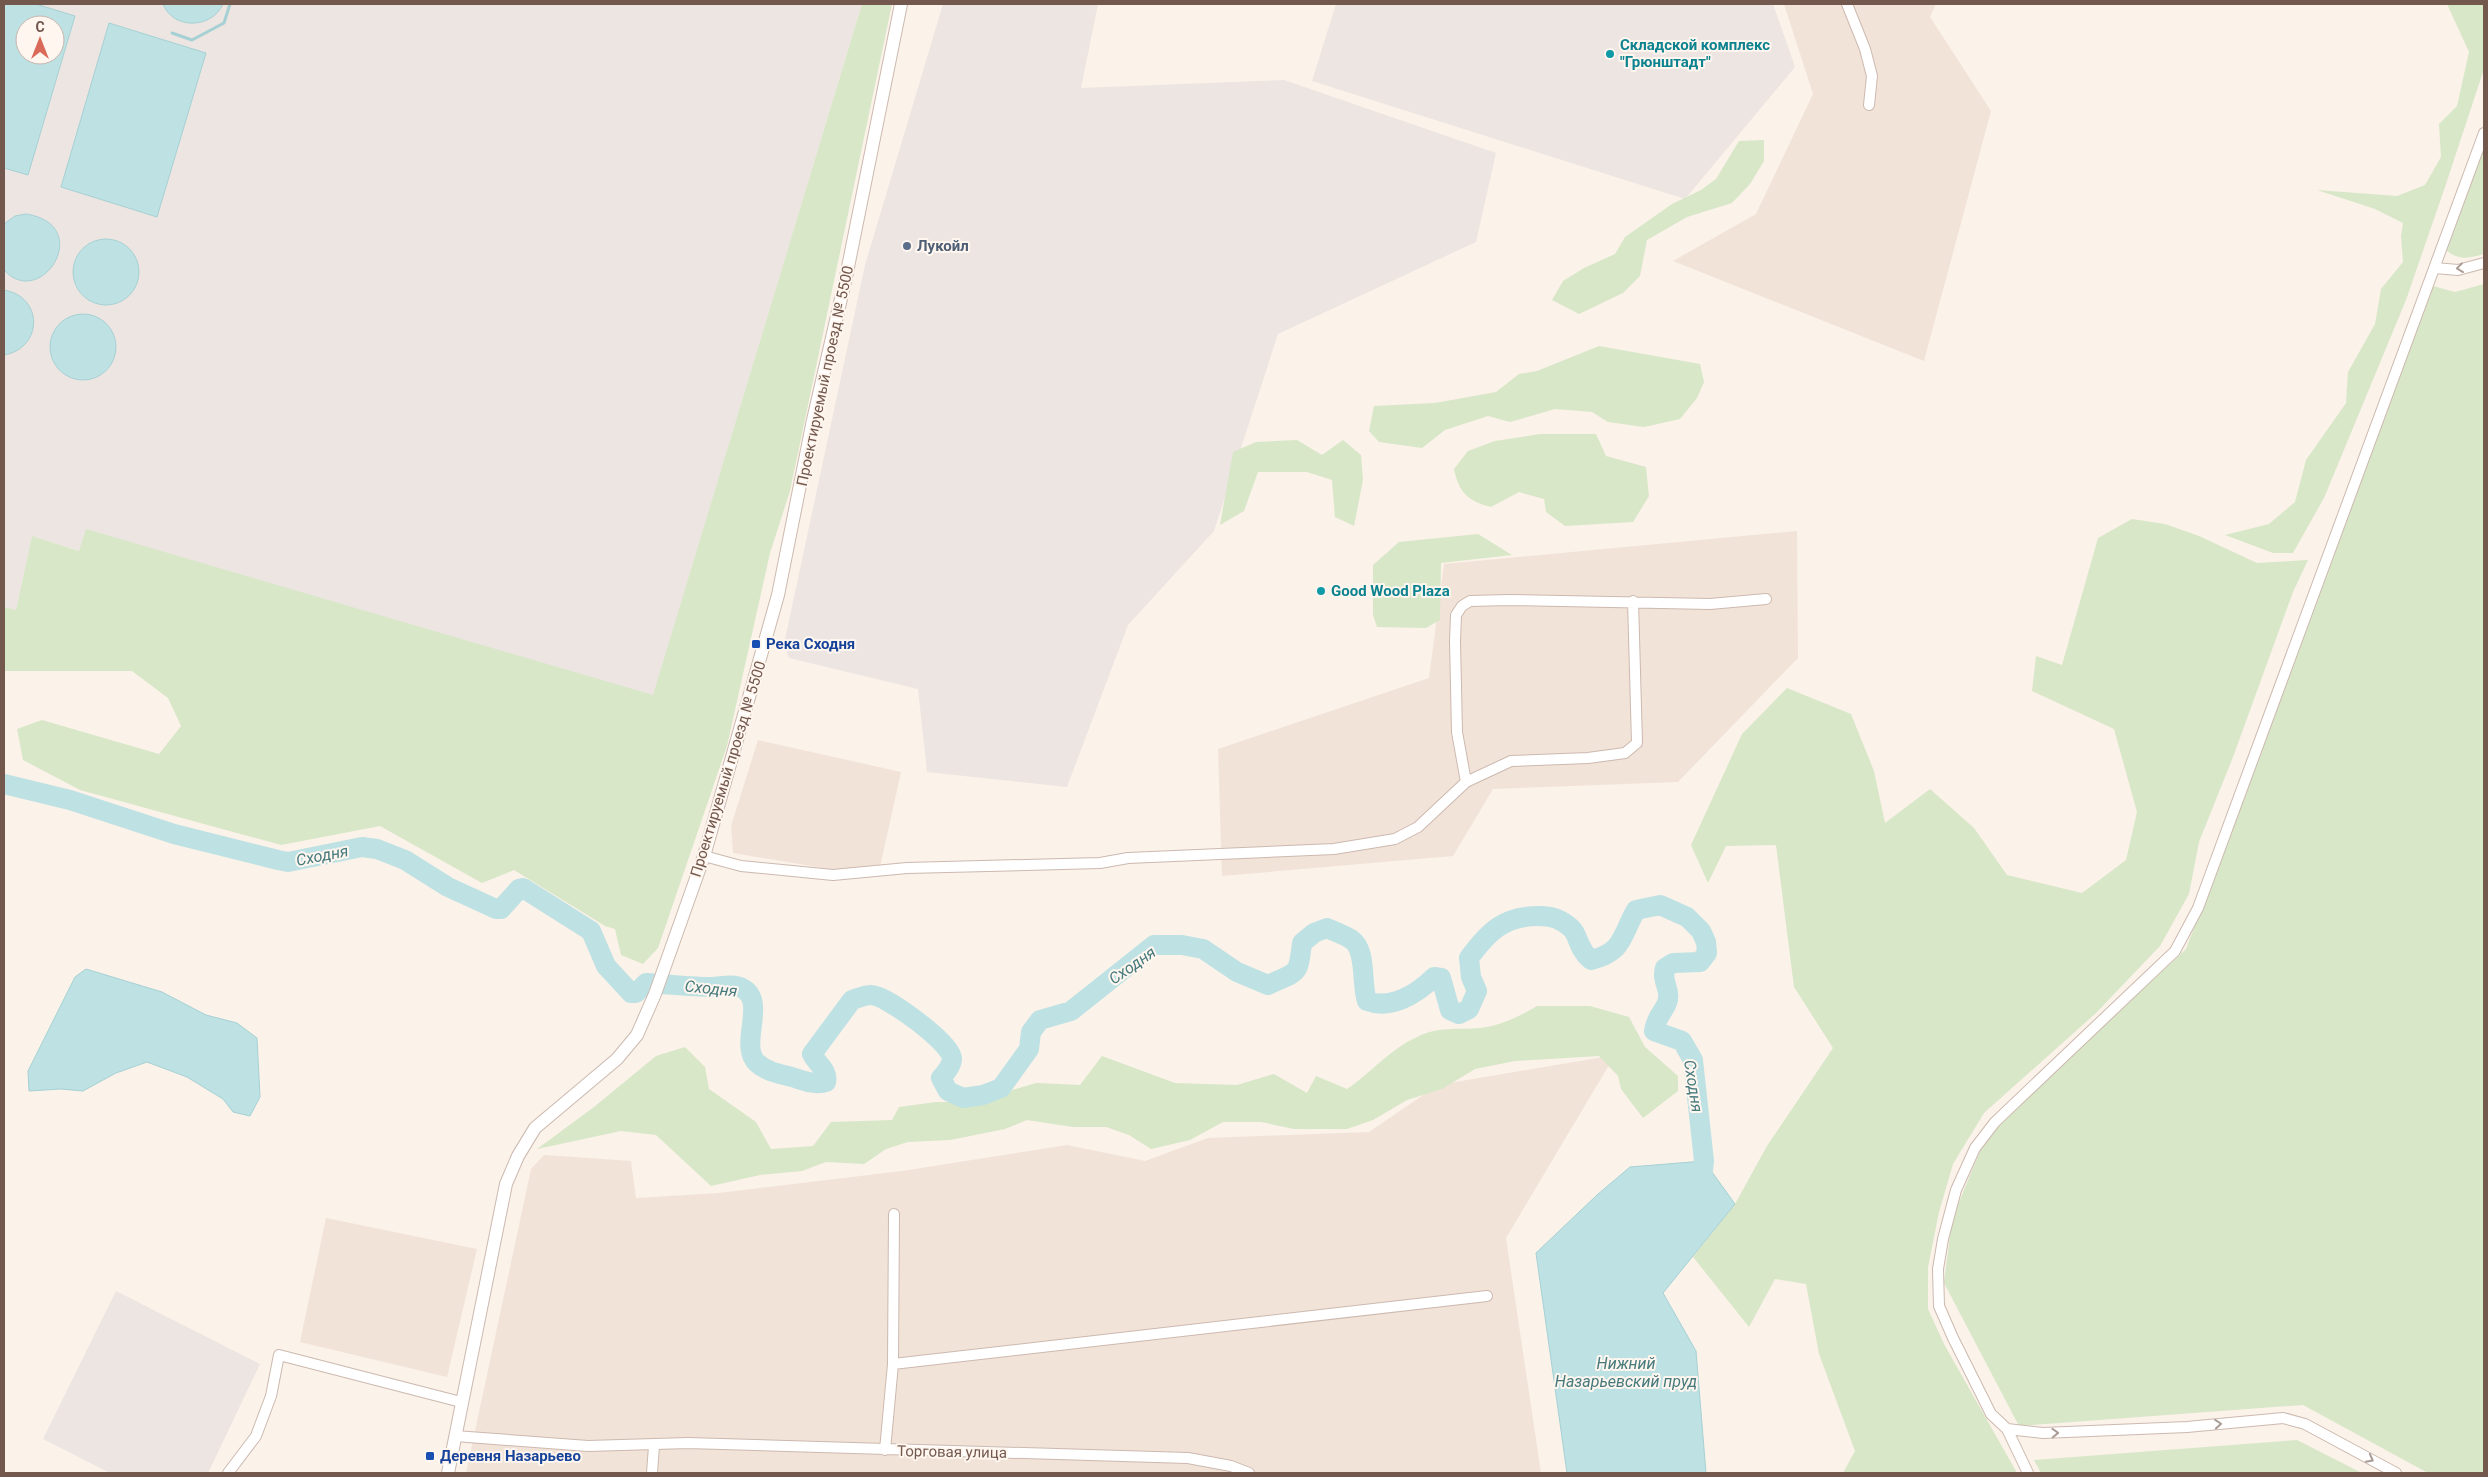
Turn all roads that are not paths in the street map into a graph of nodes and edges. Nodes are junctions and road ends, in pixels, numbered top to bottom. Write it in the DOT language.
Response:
graph roads {
  1 [pos="901,4"];
  2 [pos="1847,4"];
  3 [pos="1869,105"];
  4 [pos="2484,133"];
  5 [pos="2484,263"];
  6 [pos="2435,268"];
  7 [pos="1766,600"];
  8 [pos="1633,601"];
  9 [pos="1466,782"];
  10 [pos="704,856"];
  11 [pos="894,1214"];
  12 [pos="1487,1296"];
  13 [pos="893,1364"];
  14 [pos="461,1402"];
  15 [pos="2007,1429"];
  16 [pos="455,1436"];
  17 [pos="654,1446"];
  18 [pos="886,1450"];
  19 [pos="228,1473"];
  20 [pos="448,1473"];
  21 [pos="652,1473"];
  22 [pos="1249,1473"];
  23 [pos="2028,1473"];
  24 [pos="2396,1473"];
  1 -- 10 [label="street, Проектируемый проезд № 5500"];
  2 -- 3 [label="street"];
  4 -- 6 [label="street"];
  5 -- 6 [label="street, one-way"];
  6 -- 15 [label="street"];
  7 -- 8 [label="street"];
  8 -- 9 [label="street"];
  8 -- 9 [label="street"];
  9 -- 10 [label="street"];
  10 -- 14 [label="street, Проектируемый проезд № 5500"];
  11 -- 13 [label="street"];
  12 -- 13 [label="street"];
  13 -- 18 [label="street"];
  14 -- 16 [label="street, Проектируемый проезд № 5500"];
  14 -- 19 [label="street"];
  15 -- 23 [label="street"];
  15 -- 24 [label="street, one-way"];
  16 -- 17 [label="street, Торговая улица"];
  16 -- 20 [label="street, Проектируемый проезд № 5500"];
  17 -- 18 [label="street, Торговая улица"];
  17 -- 21 [label="street"];
  18 -- 22 [label="street, Торговая улица"];
}
